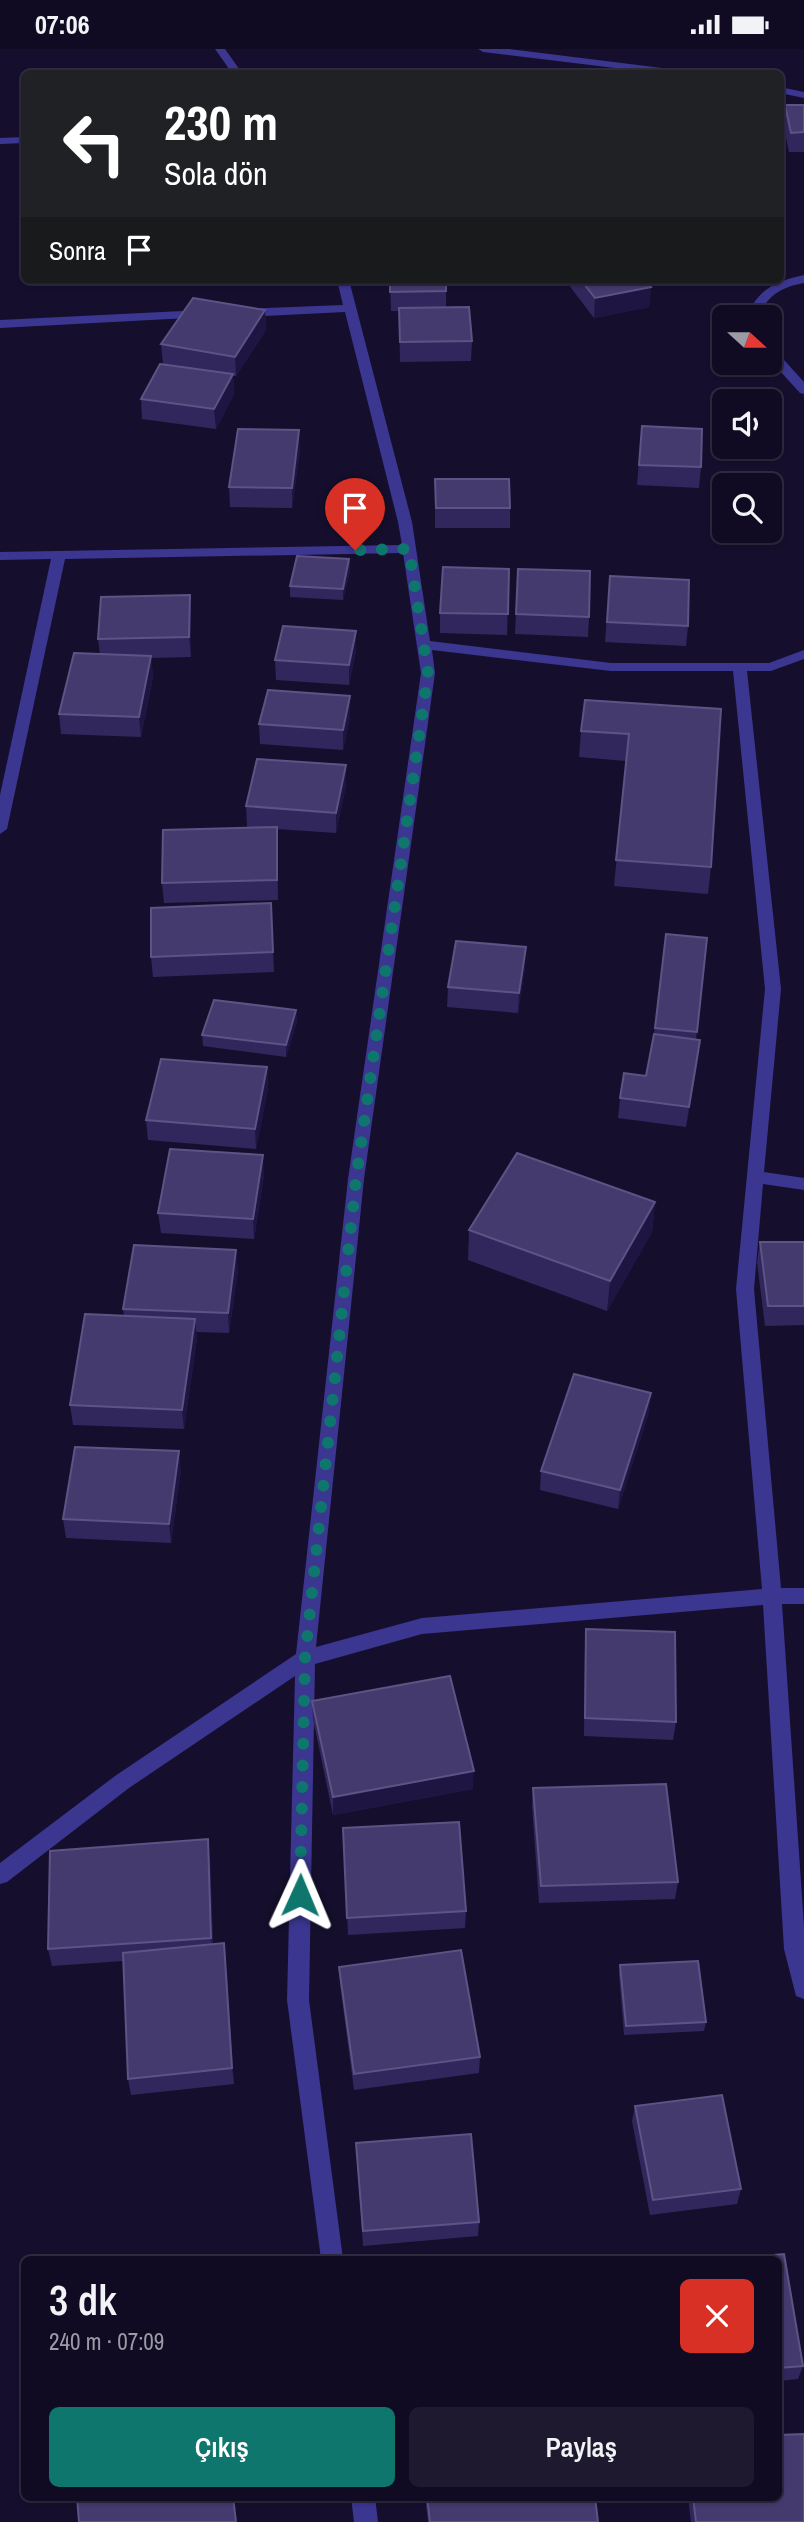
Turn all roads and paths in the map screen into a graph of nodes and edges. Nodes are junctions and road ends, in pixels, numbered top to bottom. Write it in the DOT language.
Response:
graph roads {
  1 [pos="220,49"];
  2 [pos="483,49"];
  3 [pos="235,70"];
  4 [pos="633,70"];
  5 [pos="784,91"];
  6 [pos="804,96"];
  7 [pos="21,140"];
  8 [pos="0,141"];
  9 [pos="804,279"];
  10 [pos="784,283"];
  11 [pos="345,284"];
  12 [pos="779,284"];
  13 [pos="756,305"];
  14 [pos="350,308"];
  15 [pos="0,324"];
  16 [pos="782,365"];
  17 [pos="804,390"];
  18 [pos="409,549"];
  19 [pos="59,555"];
  20 [pos="0,556"];
  21 [pos="424,645"];
  22 [pos="804,654"];
  23 [pos="740,667"];
  24 [pos="0,829"];
  25 [pos="755,1177"];
  26 [pos="804,1184"];
  27 [pos="772,1596"];
  28 [pos="804,1596"];
  29 [pos="305,1658"];
  30 [pos="0,1875"];
  31 [pos="804,1989"];
  32 [pos="332,2256"];
  33 [pos="363,2501"];
  34 [pos="366,2522"];
  1 -- 3 [label="street"];
  2 -- 4 [label="street"];
  5 -- 6 [label="street"];
  7 -- 8 [label="street"];
  9 -- 10 [label="street"];
  11 -- 14 [label="street"];
  12 -- 13 [label="street"];
  14 -- 15 [label="street"];
  14 -- 18 [label="street"];
  16 -- 17 [label="street"];
  18 -- 19 [label="street"];
  18 -- 21 [label="street"];
  19 -- 20 [label="street"];
  19 -- 24 [label="street"];
  21 -- 23 [label="street"];
  21 -- 29 [label="street"];
  22 -- 23 [label="street"];
  23 -- 25 [label="street"];
  25 -- 26 [label="street"];
  25 -- 27 [label="street"];
  27 -- 28 [label="street"];
  27 -- 29 [label="street"];
  27 -- 31 [label="street"];
  29 -- 30 [label="street"];
  29 -- 32 [label="street"];
  33 -- 34 [label="street"];
}
